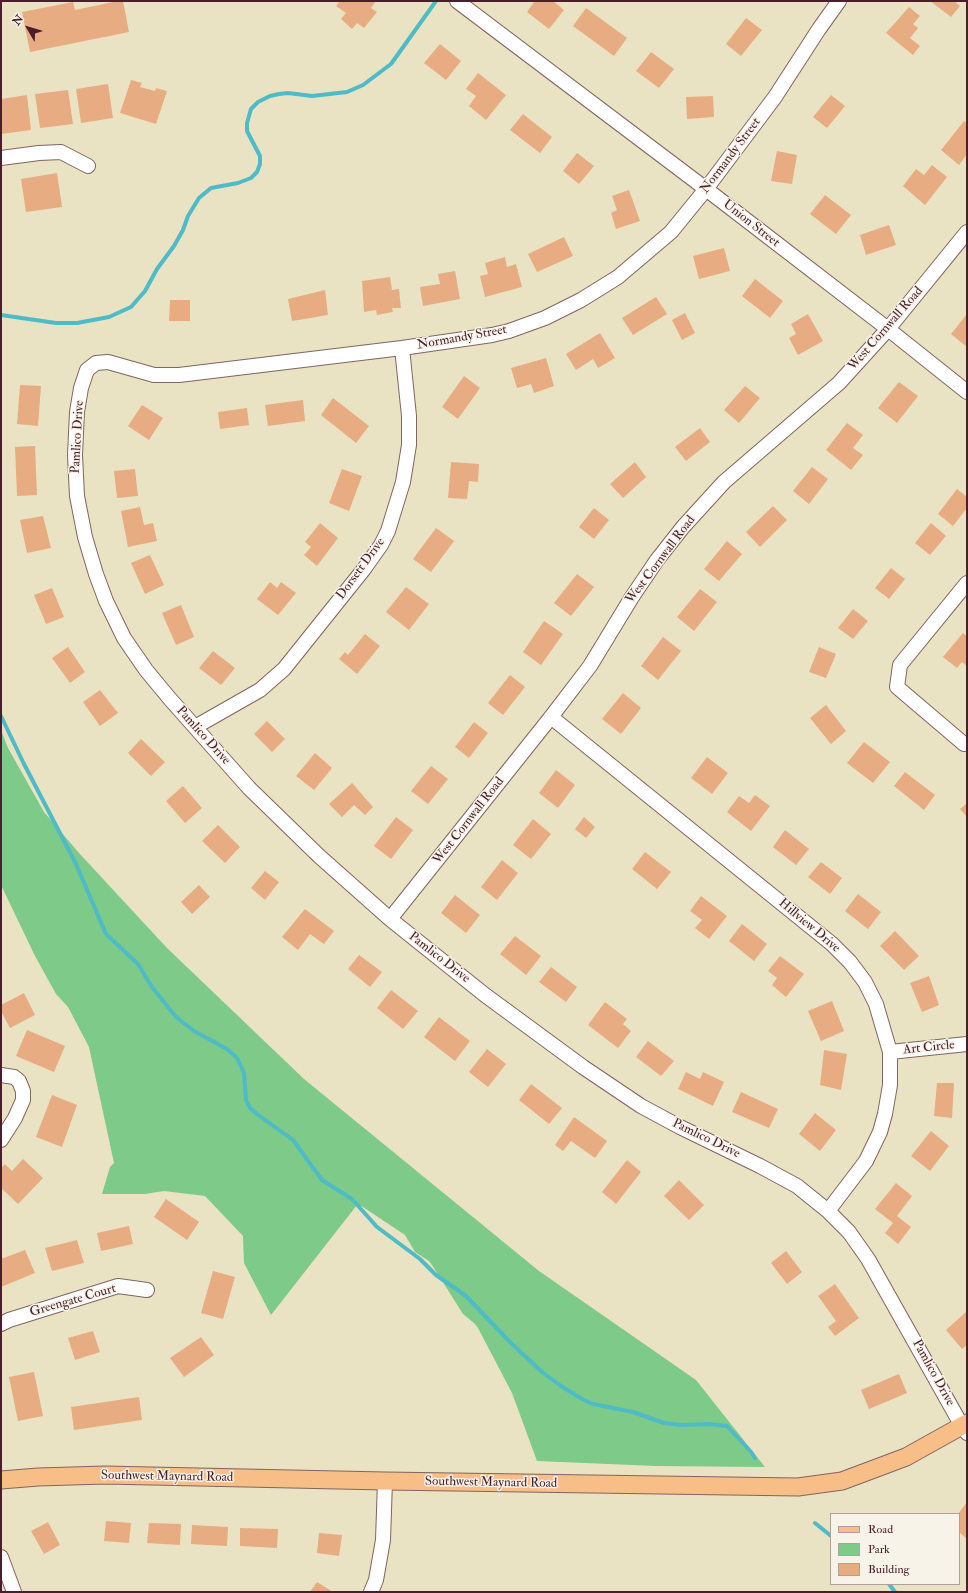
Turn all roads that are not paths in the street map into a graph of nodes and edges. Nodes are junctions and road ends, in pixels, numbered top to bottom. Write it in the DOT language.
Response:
graph roads {
  1 [pos="457,1"];
  2 [pos="839,1"];
  3 [pos="1,158"];
  4 [pos="88,166"];
  5 [pos="706,189"];
  6 [pos="967,232"];
  7 [pos="888,329"];
  8 [pos="402,348"];
  9 [pos="88,370"];
  10 [pos="967,392"];
  11 [pos="967,583"];
  12 [pos="551,717"];
  13 [pos="195,727"];
  14 [pos="964,744"];
  15 [pos="390,919"];
  16 [pos="967,1044"];
  17 [pos="890,1052"];
  18 [pos="1,1075"];
  19 [pos="1,1140"];
  20 [pos="828,1211"];
  21 [pos="147,1290"];
  22 [pos="1,1324"];
  23 [pos="965,1427"];
  24 [pos="1,1480"];
  25 [pos="385,1481"];
  26 [pos="1,1558"];
  27 [pos="14,1592"];
  28 [pos="371,1592"];
  1 -- 5 [label="street, Union Street"];
  2 -- 5 [label="street, Normandy Street"];
  3 -- 4 [label="street"];
  5 -- 7 [label="street, Union Street"];
  5 -- 8 [label="street, Normandy Street"];
  6 -- 7 [label="street, West Cornwall Road"];
  7 -- 10 [label="street, Union Street"];
  7 -- 12 [label="street, West Cornwall Road"];
  8 -- 9 [label="street, Normandy Street"];
  8 -- 13 [label="street, Dorsett Drive"];
  9 -- 13 [label="street, Pamlico Drive"];
  11 -- 14 [label="street"];
  12 -- 15 [label="street, West Cornwall Road"];
  12 -- 17 [label="street, Hillview Drive"];
  13 -- 15 [label="street, Pamlico Drive"];
  15 -- 20 [label="street, Pamlico Drive"];
  16 -- 17 [label="street, Art Circle"];
  17 -- 20 [label="street, Hillview Drive"];
  18 -- 19 [label="street"];
  20 -- 23 [label="street, Pamlico Drive"];
  21 -- 22 [label="street, Greengate Court"];
  23 -- 25 [label="main road, Southwest Maynard Road"];
  24 -- 25 [label="main road, Southwest Maynard Road"];
  25 -- 28 [label="street"];
  26 -- 27 [label="street"];
}
